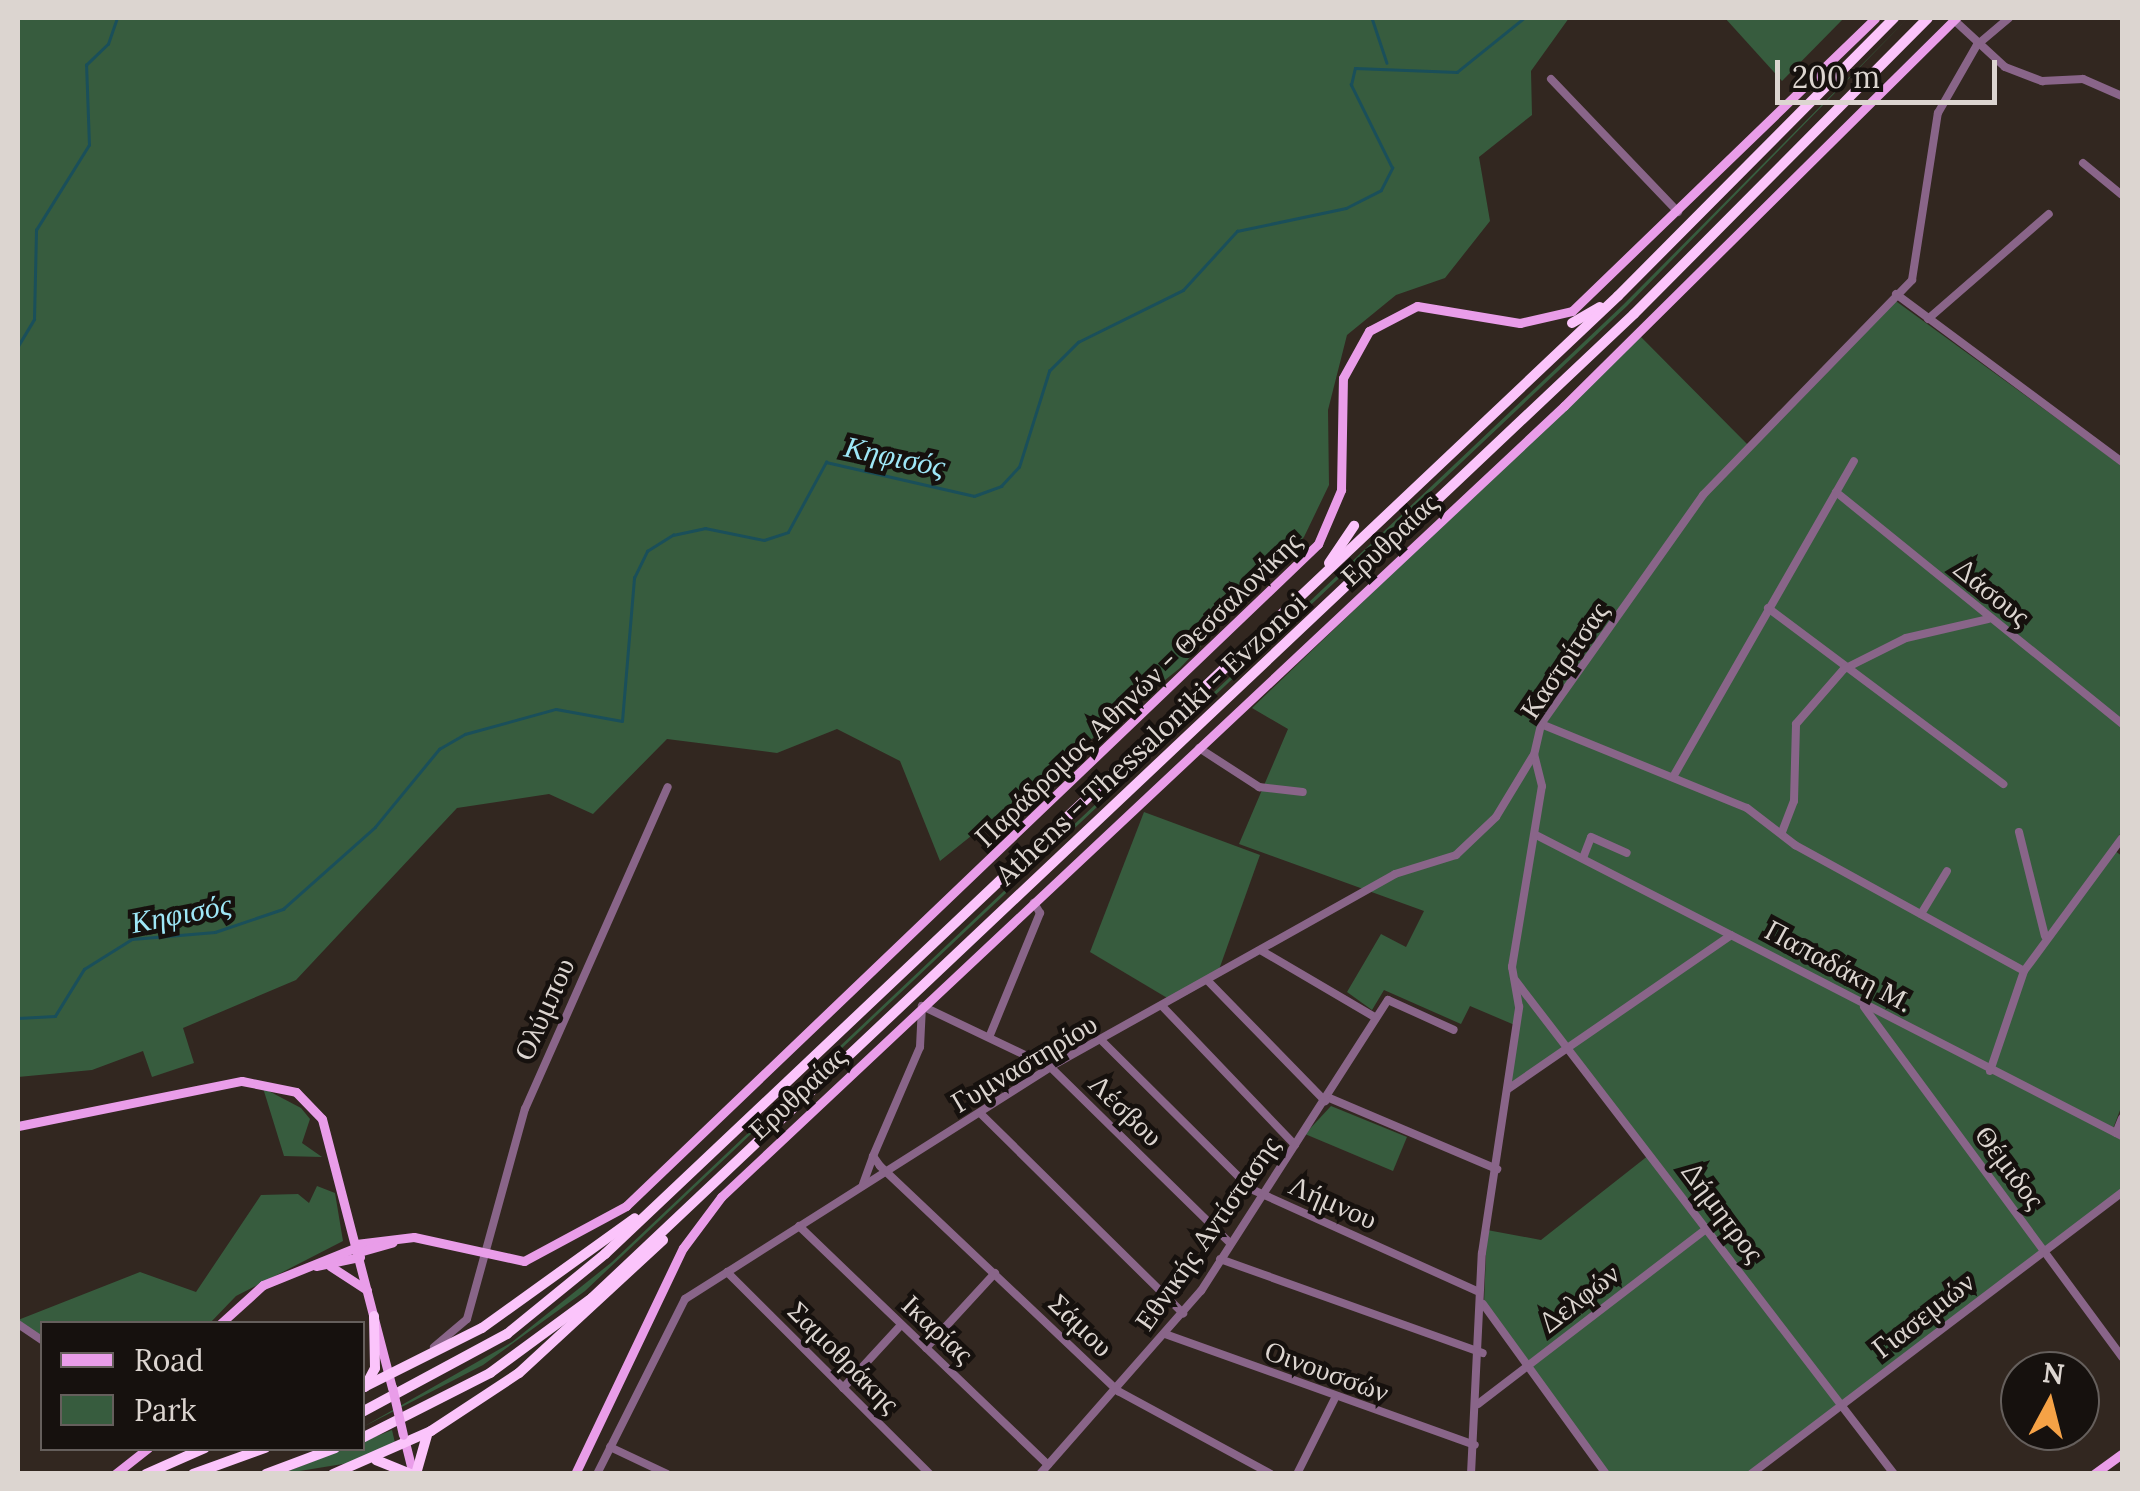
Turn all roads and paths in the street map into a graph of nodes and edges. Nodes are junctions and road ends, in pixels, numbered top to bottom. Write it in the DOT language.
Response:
graph roads {
  1 [pos="1875,18"];
  2 [pos="1894,18"];
  3 [pos="1928,18"];
  4 [pos="2008,18"];
  5 [pos="1955,19"];
  6 [pos="1977,44"];
  7 [pos="1551,80"];
  8 [pos="2122,96"];
  9 [pos="2083,164"];
  10 [pos="2122,195"];
  11 [pos="1678,212"];
  12 [pos="2049,214"];
  13 [pos="1896,294"];
  14 [pos="1618,296"];
  15 [pos="1928,319"];
  16 [pos="1572,324"];
  17 [pos="1854,461"];
  18 [pos="2122,462"];
  19 [pos="1836,492"];
  20 [pos="1354,526"];
  21 [pos="1316,580"];
  22 [pos="1768,608"];
  23 [pos="1988,620"];
  24 [pos="1844,669"];
  25 [pos="1541,724"];
  26 [pos="2122,724"];
  27 [pos="1199,748"];
  28 [pos="1534,755"];
  29 [pos="1673,778"];
  30 [pos="2003,784"];
  31 [pos="668,787"];
  32 [pos="1303,792"];
  33 [pos="1782,832"];
  34 [pos="2019,832"];
  35 [pos="1536,835"];
  36 [pos="2121,845"];
  37 [pos="1627,853"];
  38 [pos="1583,858"];
  39 [pos="1948,871"];
  40 [pos="1034,904"];
  41 [pos="1920,914"];
  42 [pos="1731,935"];
  43 [pos="2045,936"];
  44 [pos="1262,951"];
  45 [pos="2024,971"];
  46 [pos="1208,980"];
  47 [pos="1514,980"];
  48 [pos="1861,1002"];
  49 [pos="922,1006"];
  50 [pos="1163,1007"];
  51 [pos="1376,1018"];
  52 [pos="1454,1030"];
  53 [pos="990,1034"];
  54 [pos="1102,1042"];
  55 [pos="1573,1048"];
  56 [pos="1050,1067"];
  57 [pos="1990,1071"];
  58 [pos="1508,1089"];
  59 [pos="1326,1099"];
  60 [pos="981,1114"];
  61 [pos="2122,1118"];
  62 [pos="18,1126"];
  63 [pos="2120,1135"];
  64 [pos="1295,1145"];
  65 [pos="873,1156"];
  66 [pos="1496,1169"];
  67 [pos="886,1171"];
  68 [pos="862,1186"];
  69 [pos="671,1190"];
  70 [pos="2122,1192"];
  71 [pos="1262,1195"];
  72 [pos="687,1208"];
  73 [pos="799,1226"];
  74 [pos="1707,1228"];
  75 [pos="400,1238"];
  76 [pos="1230,1243"];
  77 [pos="383,1246"];
  78 [pos="358,1250"];
  79 [pos="2044,1250"];
  80 [pos="490,1259"];
  81 [pos="1220,1259"];
  82 [pos="322,1265"];
  83 [pos="299,1270"];
  84 [pos="727,1272"];
  85 [pos="995,1273"];
  86 [pos="364,1274"];
  87 [pos="368,1292"];
  88 [pos="1479,1292"];
  89 [pos="660,1296"];
  90 [pos="681,1303"];
  91 [pos="1483,1304"];
  92 [pos="1183,1313"];
  93 [pos="374,1316"];
  94 [pos="223,1321"];
  95 [pos="18,1324"];
  96 [pos="900,1326"];
  97 [pos="1166,1334"];
  98 [pos="40,1339"];
  99 [pos="926,1348"];
  100 [pos="1484,1352"];
  101 [pos="2122,1357"];
  102 [pos="414,1363"];
  103 [pos="1528,1366"];
  104 [pos="391,1383"];
  105 [pos="365,1386"];
  106 [pos="365,1388"];
  107 [pos="843,1388"];
  108 [pos="1118,1392"];
  109 [pos="1334,1400"];
  110 [pos="1478,1404"];
  111 [pos="1843,1406"];
  112 [pos="365,1410"];
  113 [pos="431,1431"];
  114 [pos="365,1436"];
  115 [pos="404,1440"];
  116 [pos="1475,1445"];
  117 [pos="610,1447"];
  118 [pos="144,1451"];
  119 [pos="197,1451"];
  120 [pos="257,1451"];
  121 [pos="327,1451"];
  122 [pos="2122,1454"];
  123 [pos="370,1459"];
  124 [pos="1048,1464"];
  125 [pos="115,1474"];
  126 [pos="146,1474"];
  127 [pos="193,1474"];
  128 [pos="266,1474"];
  129 [pos="333,1474"];
  130 [pos="413,1474"];
  131 [pos="575,1474"];
  132 [pos="598,1474"];
  133 [pos="667,1474"];
  134 [pos="930,1474"];
  135 [pos="1040,1474"];
  136 [pos="1271,1474"];
  137 [pos="1298,1474"];
  138 [pos="1470,1474"];
  139 [pos="1606,1474"];
  140 [pos="1751,1474"];
  141 [pos="1894,1474"];
  142 [pos="2094,1474"];
  1 -- 11 [label="main road, Παράδρομος Αθηνών - Θεσσαλονίκης"];
  2 -- 14 [label="highway, Athens - Thessaloniki - Evzonoi"];
  3 -- 72 [label="highway, Athens - Thessaloniki - Evzonoi"];
  4 -- 6 [label="street"];
  5 -- 6 [label="street"];
  5 -- 27 [label="main road, Ερυθραίας"];
  6 -- 8 [label="street"];
  6 -- 13 [label="street, Καστρίτσας"];
  7 -- 11 [label="street"];
  9 -- 10 [label="street"];
  11 -- 80 [label="main road, Παράδρομος Αθηνών - Θεσσαλονίκης"];
  12 -- 15 [label="street"];
  13 -- 15 [label="street"];
  13 -- 25 [label="street, Καστρίτσας"];
  14 -- 16 [label="highway"];
  14 -- 21 [label="highway, Athens - Thessaloniki - Evzonoi"];
  15 -- 18 [label="street"];
  17 -- 19 [label="street"];
  19 -- 22 [label="street"];
  19 -- 23 [label="street, Δάσους"];
  20 -- 21 [label="highway"];
  21 -- 69 [label="highway, Athens - Thessaloniki - Evzonoi"];
  22 -- 24 [label="street"];
  22 -- 29 [label="street"];
  23 -- 24 [label="street"];
  23 -- 26 [label="street, Δάσους"];
  24 -- 30 [label="street"];
  24 -- 33 [label="street"];
  25 -- 28 [label="street, Καστρίτσας"];
  25 -- 29 [label="street"];
  27 -- 32 [label="street"];
  27 -- 40 [label="main road, Ερυθραίας"];
  28 -- 35 [label="street, Καστρίτσας"];
  28 -- 44 [label="street, Γυμναστηρίου"];
  29 -- 33 [label="street"];
  31 -- 80 [label="street, Ολύμπου"];
  33 -- 41 [label="street"];
  34 -- 43 [label="street"];
  35 -- 38 [label="street, Παπαδάκη Μ."];
  35 -- 47 [label="street, Καστρίτσας"];
  36 -- 43 [label="street"];
  37 -- 38 [label="street"];
  38 -- 42 [label="street, Παπαδάκη Μ."];
  39 -- 41 [label="street"];
  40 -- 49 [label="main road, Ερυθραίας"];
  40 -- 53 [label="street"];
  41 -- 45 [label="street"];
  42 -- 48 [label="street, Παπαδάκη Μ."];
  42 -- 55 [label="street"];
  43 -- 45 [label="street"];
  44 -- 46 [label="street, Γυμναστηρίου"];
  44 -- 51 [label="street"];
  45 -- 57 [label="street"];
  46 -- 50 [label="street, Γυμναστηρίου"];
  46 -- 59 [label="street"];
  47 -- 55 [label="street, Δήμητρος"];
  47 -- 58 [label="street, Καστρίτσας"];
  48 -- 57 [label="street, Παπαδάκη Μ."];
  48 -- 79 [label="street, Θέμιδος"];
  49 -- 53 [label="street, Λέσβου"];
  49 -- 65 [label="street"];
  49 -- 89 [label="main road, Ερυθραίας"];
  50 -- 54 [label="street, Γυμναστηρίου"];
  50 -- 64 [label="street"];
  51 -- 52 [label="street, Εθνικής Αντίστασης"];
  51 -- 59 [label="street, Εθνικής Αντίστασης"];
  53 -- 56 [label="street, Λέσβου"];
  54 -- 56 [label="street, Γυμναστηρίου"];
  54 -- 71 [label="street, Λήμνου"];
  55 -- 58 [label="street"];
  55 -- 74 [label="street, Δήμητρος"];
  56 -- 60 [label="street, Γυμναστηρίου"];
  56 -- 76 [label="street, Λέσβου"];
  57 -- 63 [label="street, Παπαδάκη Μ."];
  58 -- 66 [label="street, Καστρίτσας"];
  59 -- 64 [label="street, Εθνικής Αντίστασης"];
  59 -- 66 [label="street"];
  60 -- 67 [label="street, Γυμναστηρίου"];
  60 -- 92 [label="street"];
  61 -- 63 [label="street"];
  62 -- 78 [label="main road"];
  64 -- 71 [label="street, Εθνικής Αντίστασης"];
  65 -- 67 [label="street, Σάμου"];
  65 -- 68 [label="street"];
  66 -- 88 [label="street, Καστρίτσας"];
  67 -- 68 [label="street, Γυμναστηρίου"];
  67 -- 85 [label="street, Σάμου"];
  68 -- 73 [label="street, Γυμναστηρίου"];
  69 -- 102 [label="highway"];
  69 -- 112 [label="highway, Athens - Thessaloniki - Evzonoi"];
  70 -- 79 [label="street, Γιασεμιών"];
  71 -- 76 [label="street, Εθνικής Αντίστασης"];
  71 -- 88 [label="street, Λήμνου"];
  72 -- 113 [label="highway"];
  72 -- 114 [label="highway, Athens - Thessaloniki - Evzonoi"];
  73 -- 84 [label="street, Γυμναστηρίου"];
  73 -- 96 [label="street, Ικαρίας"];
  74 -- 103 [label="street, Δελφών"];
  74 -- 111 [label="street, Δήμητρος"];
  75 -- 77 [label="main road, Παράδρομος Αθηνών - Θεσσαλονίκης"];
  75 -- 78 [label="main road, Παράδρομος Αθηνών - Θεσσαλονίκης"];
  75 -- 80 [label="main road, Παράδρομος Αθηνών - Θεσσαλονίκης"];
  76 -- 81 [label="street, Εθνικής Αντίστασης"];
  77 -- 78 [label="main road, Παράδρομος Αθηνών - Θεσσαλονίκης"];
  77 -- 86 [label="main road"];
  78 -- 82 [label="main road, Παράδρομος Αθηνών - Θεσσαλονίκης"];
  78 -- 83 [label="main road, Παράδρομος Αθηνών - Θεσσαλονίκης"];
  78 -- 86 [label="main road"];
  79 -- 101 [label="street, Θέμιδος"];
  79 -- 111 [label="street, Γιασεμιών"];
  80 -- 102 [label="street, Ολύμπου"];
  81 -- 92 [label="street, Εθνικής Αντίστασης"];
  81 -- 100 [label="street"];
  82 -- 83 [label="main road, Παράδρομος Αθηνών - Θεσσαλονίκης"];
  82 -- 87 [label="main road"];
  83 -- 94 [label="main road, Παράδρομος Αθηνών - Θεσσαλονίκης"];
  84 -- 90 [label="street, Γυμναστηρίου"];
  84 -- 107 [label="street, Σαμοθράκης"];
  85 -- 99 [label="street"];
  85 -- 108 [label="street, Σάμου"];
  86 -- 87 [label="main road"];
  87 -- 93 [label="main road"];
  88 -- 91 [label="street, Καστρίτσας"];
  89 -- 90 [label="street"];
  89 -- 131 [label="main road, Ερυθραίας"];
  90 -- 117 [label="street, Γυμναστηρίου"];
  91 -- 100 [label="street, Καστρίτσας"];
  91 -- 103 [label="street"];
  92 -- 97 [label="street, Εθνικής Αντίστασης"];
  93 -- 104 [label="main road"];
  93 -- 105 [label="highway"];
  95 -- 98 [label="street"];
  96 -- 99 [label="street, Ικαρίας"];
  96 -- 107 [label="street"];
  97 -- 108 [label="street, Εθνικής Αντίστασης"];
  97 -- 109 [label="street, Οινουσσών"];
  99 -- 124 [label="street, Ικαρίας"];
  100 -- 110 [label="street, Καστρίτσας"];
  102 -- 104 [label="highway"];
  103 -- 110 [label="street, Δελφών"];
  103 -- 139 [label="street"];
  104 -- 106 [label="highway"];
  104 -- 115 [label="main road, bridge"];
  107 -- 134 [label="street, Σαμοθράκης"];
  108 -- 124 [label="street, Εθνικής Αντίστασης"];
  108 -- 136 [label="street, Σάμου"];
  109 -- 116 [label="street, Οινουσσών"];
  109 -- 137 [label="street"];
  110 -- 116 [label="street, Καστρίτσας"];
  111 -- 140 [label="street, Γιασεμιών"];
  111 -- 141 [label="street, Δήμητρος"];
  113 -- 115 [label="highway"];
  113 -- 130 [label="highway"];
  115 -- 123 [label="highway"];
  115 -- 130 [label="main road"];
  116 -- 138 [label="street, Καστρίτσας"];
  117 -- 132 [label="street, Γυμναστηρίου"];
  117 -- 133 [label="street"];
  118 -- 125 [label="main road"];
  119 -- 126 [label="highway"];
  120 -- 127 [label="highway"];
  121 -- 128 [label="highway"];
  122 -- 142 [label="main road"];
  123 -- 129 [label="highway"];
  123 -- 130 [label="highway"];
  124 -- 135 [label="street, Εθνικής Αντίστασης"];
}
